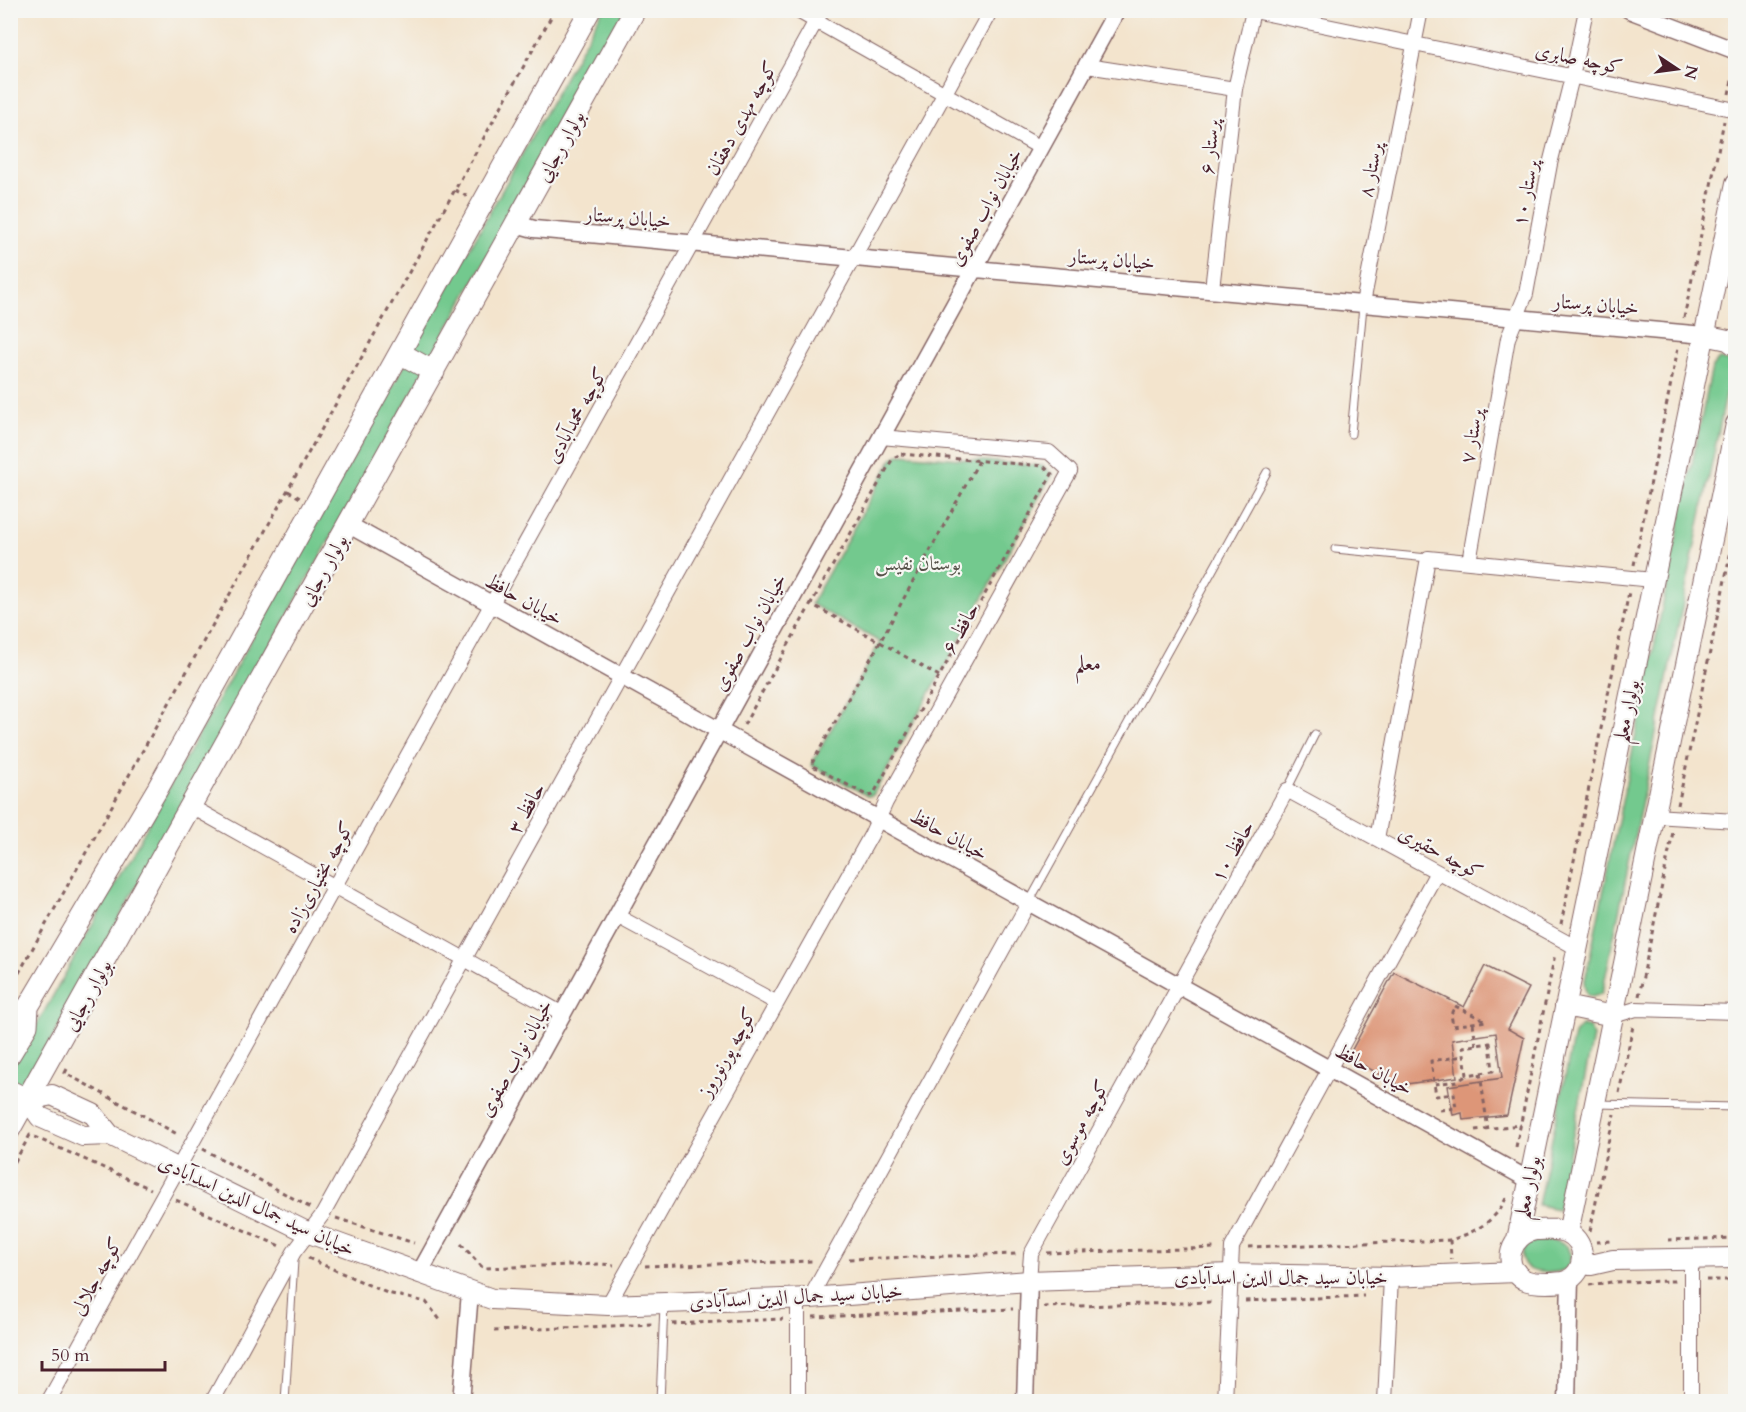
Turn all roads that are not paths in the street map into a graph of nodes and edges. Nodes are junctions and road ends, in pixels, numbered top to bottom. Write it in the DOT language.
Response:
graph roads {
  1 [pos="590,10"];
  2 [pos="635,10"];
  3 [pos="796,10"];
  4 [pos="991,10"];
  5 [pos="1118,10"];
  6 [pos="1421,10"];
  7 [pos="1586,10"];
  8 [pos="1629,10"];
  9 [pos="1251,11"];
  10 [pos="819,16"];
  11 [pos="1414,45"];
  12 [pos="1736,51"];
  13 [pos="1087,66"];
  14 [pos="1572,77"];
  15 [pos="1235,89"];
  16 [pos="945,94"];
  17 [pos="1731,109"];
  18 [pos="1041,148"];
  19 [pos="1736,183"];
  20 [pos="516,224"];
  21 [pos="693,243"];
  22 [pos="854,258"];
  23 [pos="975,268"];
  24 [pos="1212,290"];
  25 [pos="1364,303"];
  26 [pos="1516,317"];
  27 [pos="1704,335"];
  28 [pos="1736,346"];
  29 [pos="400,353"];
  30 [pos="434,372"];
  31 [pos="1736,424"];
  32 [pos="1351,434"];
  33 [pos="881,437"];
  34 [pos="1267,472"];
  35 [pos="349,525"];
  36 [pos="1335,549"];
  37 [pos="1428,558"];
  38 [pos="1469,562"];
  39 [pos="1653,580"];
  40 [pos="493,605"];
  41 [pos="621,677"];
  42 [pos="719,730"];
  43 [pos="1315,734"];
  44 [pos="1287,790"];
  45 [pos="192,807"];
  46 [pos="1654,816"];
  47 [pos="878,818"];
  48 [pos="1736,820"];
  49 [pos="1377,839"];
  50 [pos="1437,872"];
  51 [pos="336,887"];
  52 [pos="1029,902"];
  53 [pos="617,916"];
  54 [pos="1577,948"];
  55 [pos="464,959"];
  56 [pos="1180,986"];
  57 [pos="777,1003"];
  58 [pos="1565,1006"];
  59 [pos="28,1007"];
  60 [pos="1736,1012"];
  61 [pos="563,1014"];
  62 [pos="1613,1016"];
  63 [pos="10,1020"];
  64 [pos="10,1054"];
  65 [pos="1329,1068"];
  66 [pos="16,1098"];
  67 [pos="1594,1104"];
  68 [pos="1736,1107"];
  69 [pos="10,1129"];
  70 [pos="178,1169"];
  71 [pos="1529,1180"];
  72 [pos="309,1233"];
  73 [pos="1568,1233"];
  74 [pos="1516,1240"];
  75 [pos="294,1252"];
  76 [pos="1691,1258"];
  77 [pos="1736,1258"];
  78 [pos="1516,1272"];
  79 [pos="419,1274"];
  80 [pos="1231,1274"];
  81 [pos="1574,1277"];
  82 [pos="1029,1281"];
  83 [pos="1390,1286"];
  84 [pos="470,1292"];
  85 [pos="664,1303"];
  86 [pos="608,1305"];
  87 [pos="802,1305"];
  88 [pos="48,1401"];
  89 [pos="212,1401"];
  90 [pos="285,1401"];
  91 [pos="461,1401"];
  92 [pos="660,1401"];
  93 [pos="798,1401"];
  94 [pos="1025,1401"];
  95 [pos="1225,1401"];
  96 [pos="1385,1401"];
  97 [pos="1567,1401"];
  98 [pos="1691,1401"];
  1 -- 29 [label="main road, بولوار رجایی"];
  2 -- 20 [label="main road, بولوار رجایی"];
  3 -- 10 [label="street"];
  4 -- 16 [label="street, حافظ ۳"];
  5 -- 13 [label="street, خیابان نواب صفوی"];
  6 -- 11 [label="street, پرستار ۸"];
  7 -- 14 [label="street, پرستار ۱۰"];
  8 -- 12 [label="street"];
  9 -- 11 [label="street, کوچه صابری"];
  9 -- 15 [label="street, پرستار ۶"];
  10 -- 16 [label="street"];
  10 -- 21 [label="street, کوچه مهدی دهقان"];
  11 -- 14 [label="street, کوچه صابری"];
  11 -- 25 [label="street, پرستار ۸"];
  13 -- 15 [label="street"];
  13 -- 18 [label="street, خیابان نواب صفوی"];
  14 -- 17 [label="street, کوچه صابری"];
  14 -- 26 [label="street, پرستار ۱۰"];
  15 -- 24 [label="street, پرستار ۶"];
  16 -- 18 [label="street"];
  16 -- 22 [label="street, حافظ ۳"];
  18 -- 23 [label="street, خیابان نواب صفوی"];
  19 -- 27 [label="main road, بولوار معلم"];
  20 -- 21 [label="street, خیابان پرستار"];
  20 -- 30 [label="main road, بولوار رجایی"];
  21 -- 22 [label="street, خیابان پرستار"];
  21 -- 40 [label="street, کوچه محمدآبادی"];
  22 -- 23 [label="street, خیابان پرستار"];
  22 -- 41 [label="street, حافظ ۳"];
  23 -- 24 [label="street, خیابان پرستار"];
  23 -- 33 [label="street, خیابان نواب صفوی"];
  24 -- 25 [label="street, خیابان پرستار"];
  25 -- 26 [label="street, خیابان پرستار"];
  25 -- 32 [label="lane"];
  26 -- 27 [label="street, خیابان پرستار"];
  26 -- 38 [label="street, پرستار ۷"];
  27 -- 28 [label="main road"];
  27 -- 39 [label="main road, بولوار معلم"];
  29 -- 30 [label="main road"];
  29 -- 59 [label="main road, بولوار رجایی"];
  30 -- 35 [label="main road, بولوار رجایی"];
  31 -- 46 [label="main road"];
  33 -- 42 [label="street, خیابان نواب صفوی"];
  33 -- 47 [label="street, حافظ ۶"];
  34 -- 52 [label="lane"];
  35 -- 40 [label="street, خیابان حافظ"];
  35 -- 45 [label="main road, بولوار رجایی"];
  36 -- 37 [label="lane"];
  37 -- 38 [label="street"];
  37 -- 49 [label="street"];
  38 -- 39 [label="street"];
  39 -- 54 [label="main road, بولوار معلم"];
  40 -- 41 [label="street, خیابان حافظ"];
  40 -- 51 [label="street, کوچه بختیاری‌زاده"];
  41 -- 42 [label="street, خیابان حافظ"];
  41 -- 55 [label="street, حافظ ۳"];
  42 -- 47 [label="street, خیابان حافظ"];
  42 -- 53 [label="street, خیابان نواب صفوی"];
  43 -- 44 [label="lane, حافظ ۱۰"];
  44 -- 49 [label="street, کوچه حقیری"];
  44 -- 56 [label="street, حافظ ۱۰"];
  45 -- 51 [label="street"];
  45 -- 66 [label="main road, بولوار رجایی"];
  46 -- 48 [label="street"];
  46 -- 62 [label="main road"];
  47 -- 52 [label="street, خیابان حافظ"];
  47 -- 57 [label="street, کوچه پورنوروز"];
  49 -- 50 [label="street, کوچه حقیری"];
  50 -- 54 [label="street, کوچه حقیری"];
  50 -- 65 [label="street"];
  51 -- 55 [label="street"];
  51 -- 70 [label="street, کوچه بختیاری‌زاده"];
  52 -- 56 [label="street, خیابان حافظ"];
  52 -- 87 [label="street"];
  53 -- 57 [label="street"];
  53 -- 61 [label="street, خیابان نواب صفوی"];
  54 -- 58 [label="main road, بولوار معلم"];
  55 -- 61 [label="street"];
  55 -- 72 [label="street, حافظ ۳"];
  56 -- 65 [label="street, خیابان حافظ"];
  56 -- 82 [label="street, کوچه موسوی"];
  57 -- 86 [label="street, کوچه پورنوروز"];
  58 -- 62 [label="main road"];
  58 -- 71 [label="main road, بولوار معلم"];
  59 -- 63 [label="main road, بولوار رجایی"];
  59 -- 64 [label="main road"];
  60 -- 62 [label="street"];
  61 -- 79 [label="street, خیابان نواب صفوی"];
  62 -- 67 [label="main road"];
  65 -- 71 [label="street, خیابان حافظ"];
  65 -- 80 [label="street"];
  66 -- 69 [label="main road, بولوار رجایی"];
  66 -- 70 [label="main road, خیابان سید جمال الدین اسدآبادی"];
  67 -- 68 [label="lane"];
  67 -- 73 [label="main road"];
  70 -- 72 [label="main road, خیابان سید جمال الدین اسدآبادی"];
  70 -- 88 [label="street, کوچه جلالی"];
  71 -- 74 [label="main road, بولوار معلم"];
  72 -- 75 [label="street, حافظ ۳"];
  72 -- 79 [label="main road, خیابان سید جمال الدین اسدآبادی"];
  73 -- 74 [label="main road"];
  73 -- 81 [label="main road"];
  74 -- 78 [label="main road"];
  75 -- 89 [label="street, حافظ ۳"];
  75 -- 90 [label="lane"];
  76 -- 77 [label="main road"];
  76 -- 81 [label="main road"];
  76 -- 98 [label="street"];
  78 -- 81 [label="main road"];
  78 -- 83 [label="main road, خیابان سید جمال الدین اسدآبادی"];
  79 -- 84 [label="main road, خیابان سید جمال الدین اسدآبادی"];
  80 -- 82 [label="main road, خیابان سید جمال الدین اسدآبادی"];
  80 -- 83 [label="main road, خیابان سید جمال الدین اسدآبادی"];
  80 -- 95 [label="street"];
  81 -- 97 [label="street"];
  82 -- 87 [label="main road, خیابان سید جمال الدین اسدآبادی"];
  82 -- 94 [label="street"];
  83 -- 96 [label="street"];
  84 -- 86 [label="main road, خیابان سید جمال الدین اسدآبادی"];
  84 -- 91 [label="street"];
  85 -- 86 [label="main road, خیابان سید جمال الدین اسدآبادی"];
  85 -- 87 [label="main road, خیابان سید جمال الدین اسدآبادی"];
  85 -- 92 [label="lane"];
  87 -- 93 [label="street"];
}
